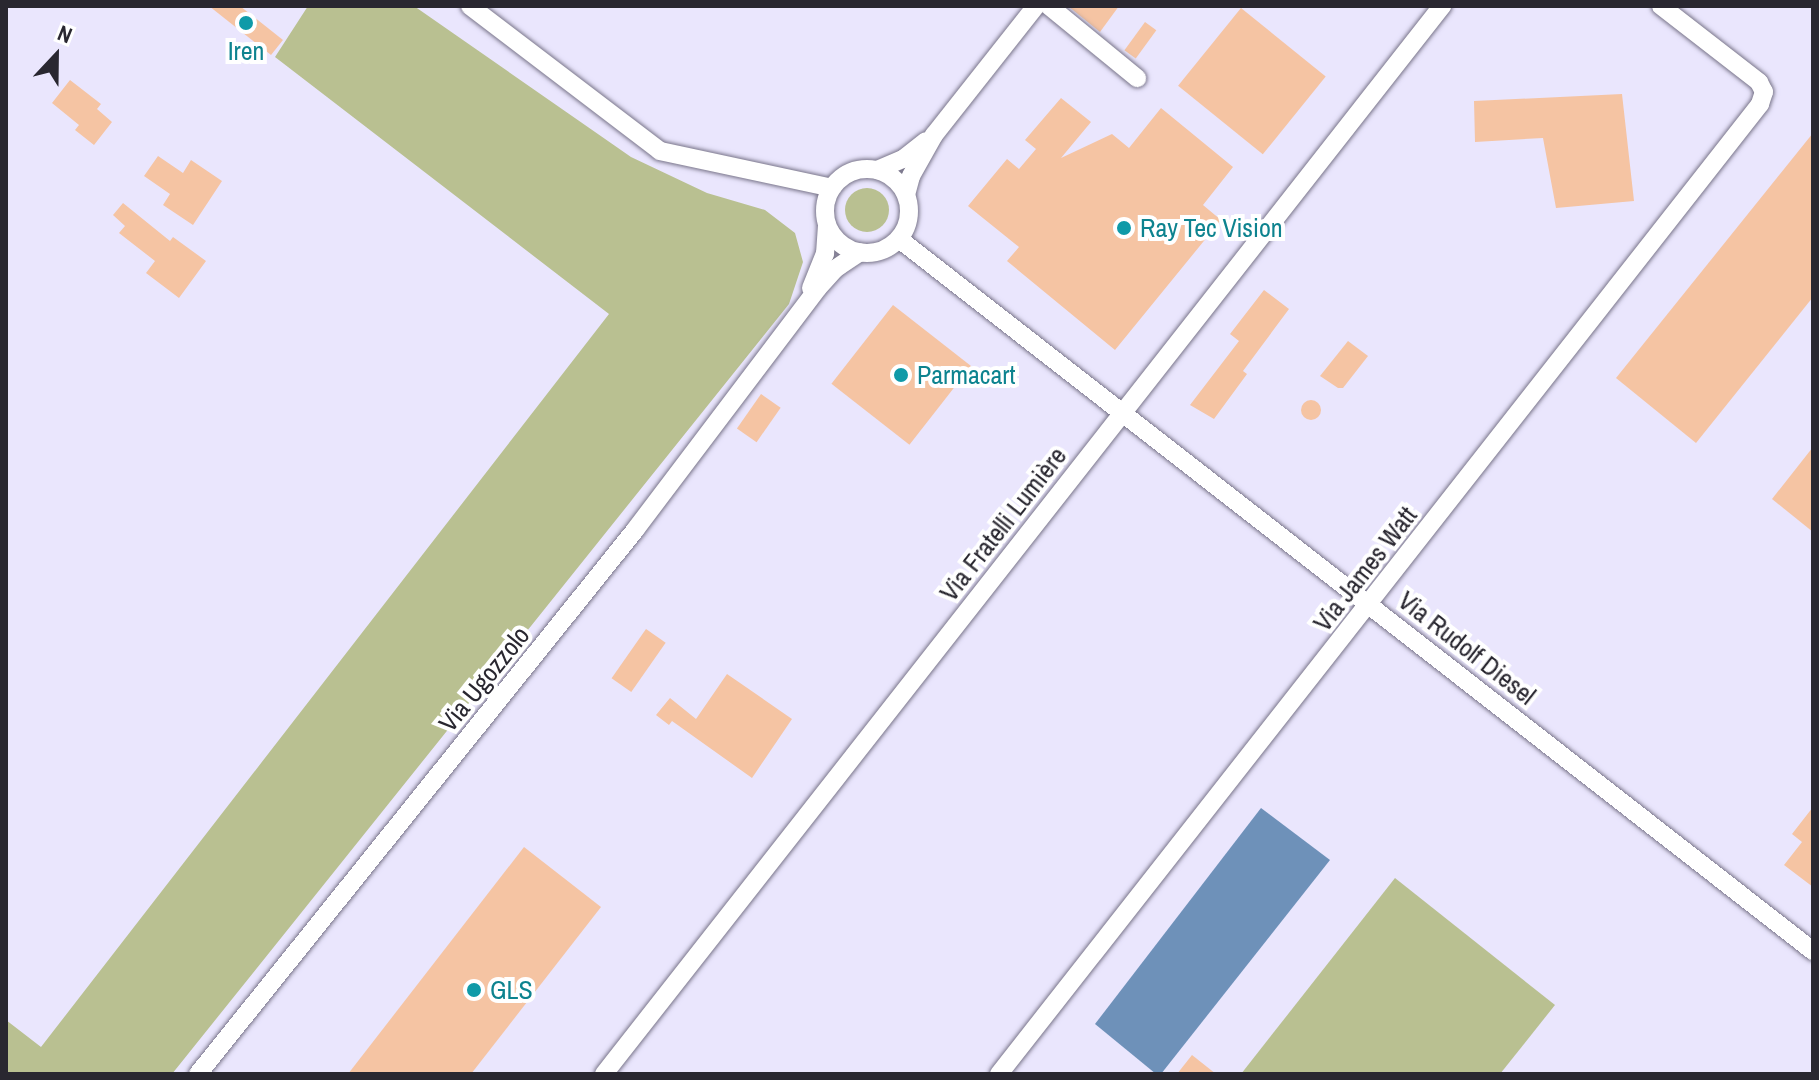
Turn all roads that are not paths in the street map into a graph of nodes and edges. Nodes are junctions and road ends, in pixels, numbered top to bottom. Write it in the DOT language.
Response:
graph roads {
  1 [pos="470,6"];
  2 [pos="1036,6"];
  3 [pos="1049,6"];
  4 [pos="1442,6"];
  5 [pos="1661,6"];
  6 [pos="1137,78"];
  7 [pos="934,135"];
  8 [pos="877,170"];
  9 [pos="832,188"];
  10 [pos="906,195"];
  11 [pos="827,225"];
  12 [pos="899,239"];
  13 [pos="860,252"];
  14 [pos="802,309"];
  15 [pos="1124,412"];
  16 [pos="1370,605"];
  17 [pos="1813,951"];
  18 [pos="198,1074"];
  19 [pos="604,1074"];
  20 [pos="999,1074"];
  1 -- 9 [label="street"];
  2 -- 7 [label="street"];
  3 -- 6 [label="street"];
  4 -- 15 [label="street, Via Fratelli Lumière"];
  5 -- 16 [label="street, Via James Watt"];
  7 -- 8 [label="street"];
  7 -- 10 [label="street"];
  8 -- 9 [label="street"];
  8 -- 10 [label="street"];
  9 -- 11 [label="street"];
  10 -- 12 [label="street"];
  11 -- 13 [label="street"];
  11 -- 14 [label="street, Via Ugozzolo"];
  12 -- 13 [label="street"];
  12 -- 15 [label="street, Via Rudolf Diesel"];
  13 -- 14 [label="street, Via Ugozzolo"];
  14 -- 18 [label="street, Via Ugozzolo"];
  15 -- 16 [label="street, Via Rudolf Diesel"];
  15 -- 19 [label="street, Via Fratelli Lumière"];
  16 -- 17 [label="street, Via Rudolf Diesel"];
  16 -- 20 [label="street, Via James Watt"];
}
